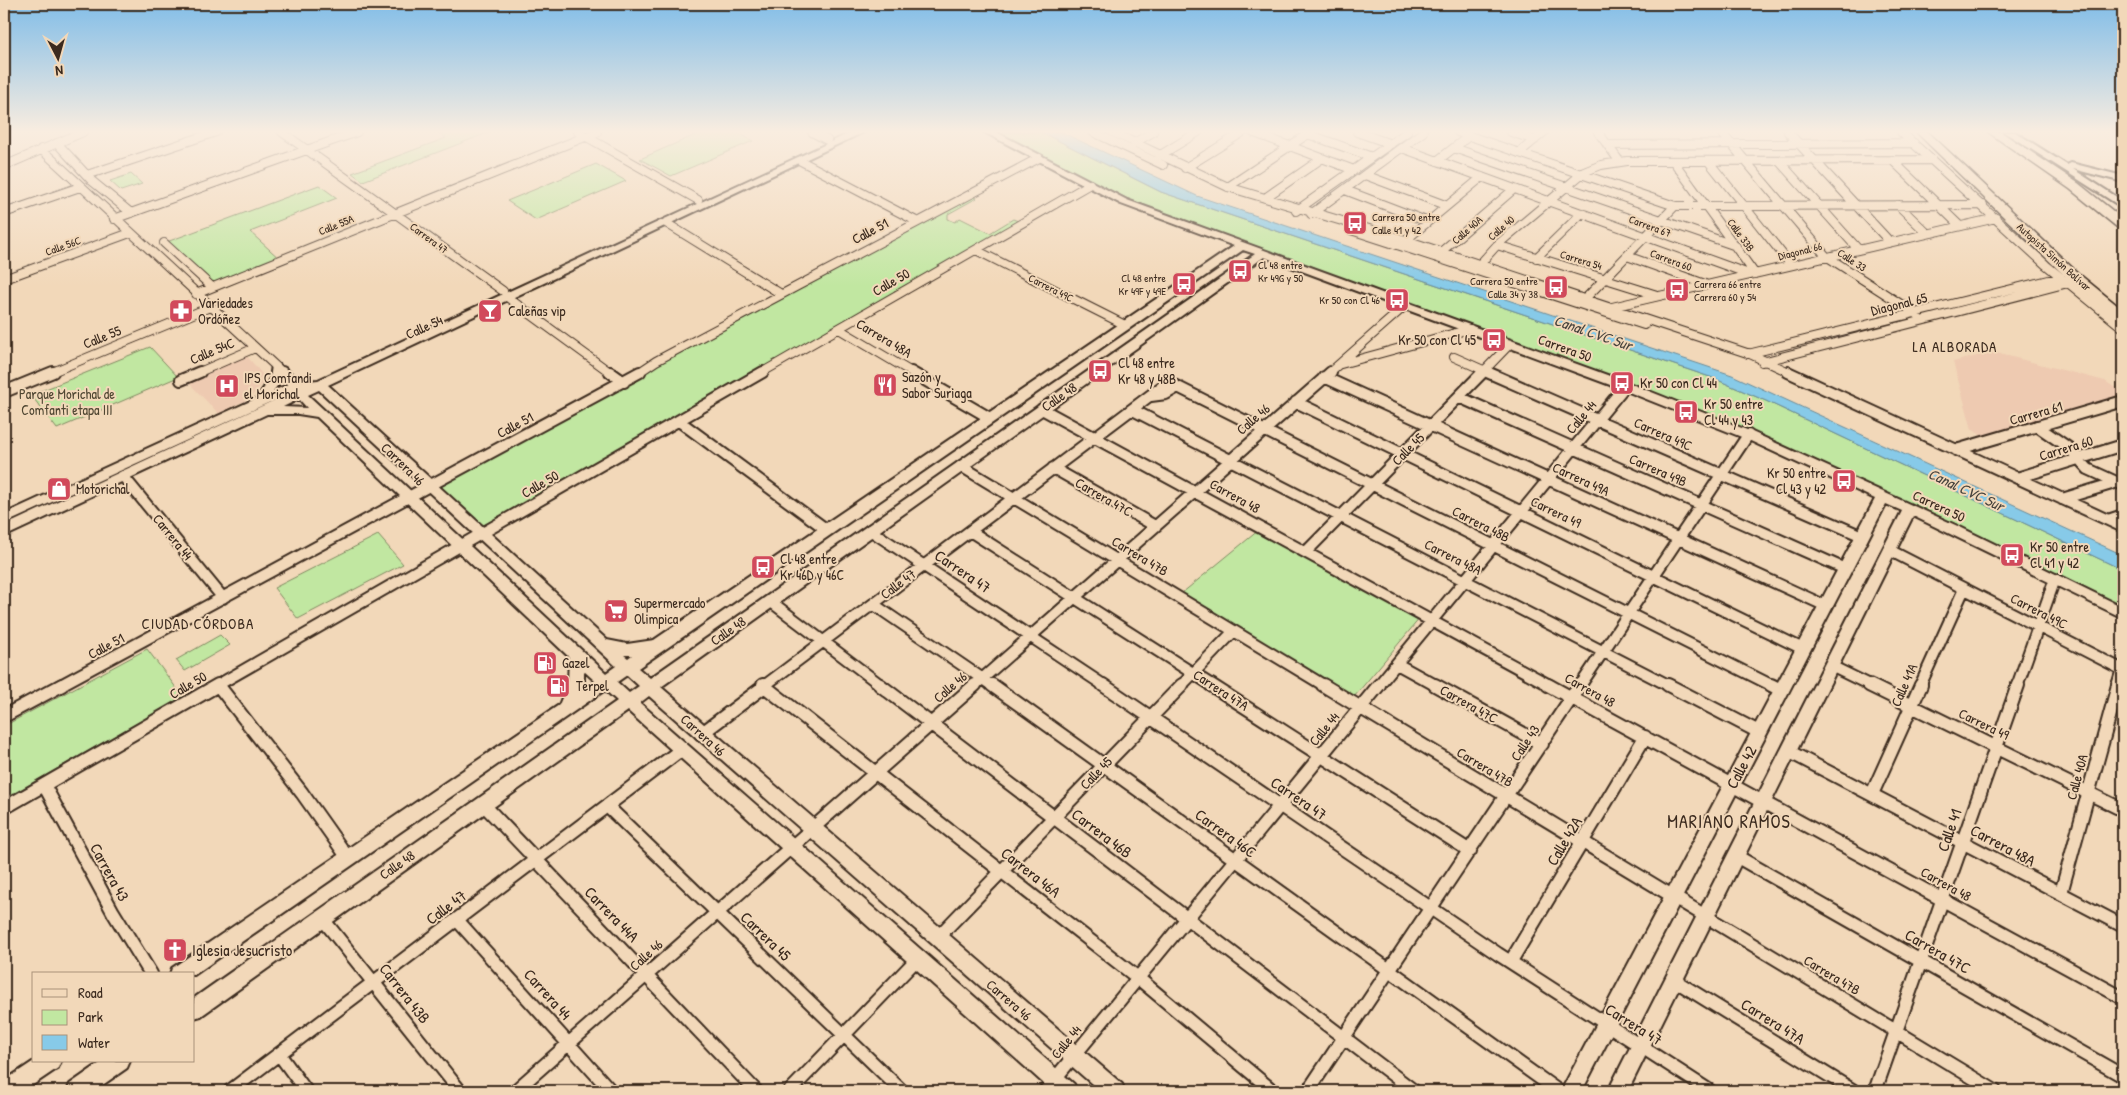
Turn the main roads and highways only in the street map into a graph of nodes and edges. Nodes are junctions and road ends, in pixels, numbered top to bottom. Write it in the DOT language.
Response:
graph roads {
  1 [pos="1970,183"];
  2 [pos="2069,183"];
  3 [pos="2123,225"];
  4 [pos="2123,319"];
  1 -- 4 [label="highway, Autopista Simón Bolívar"];
  2 -- 3 [label="highway"];
}
